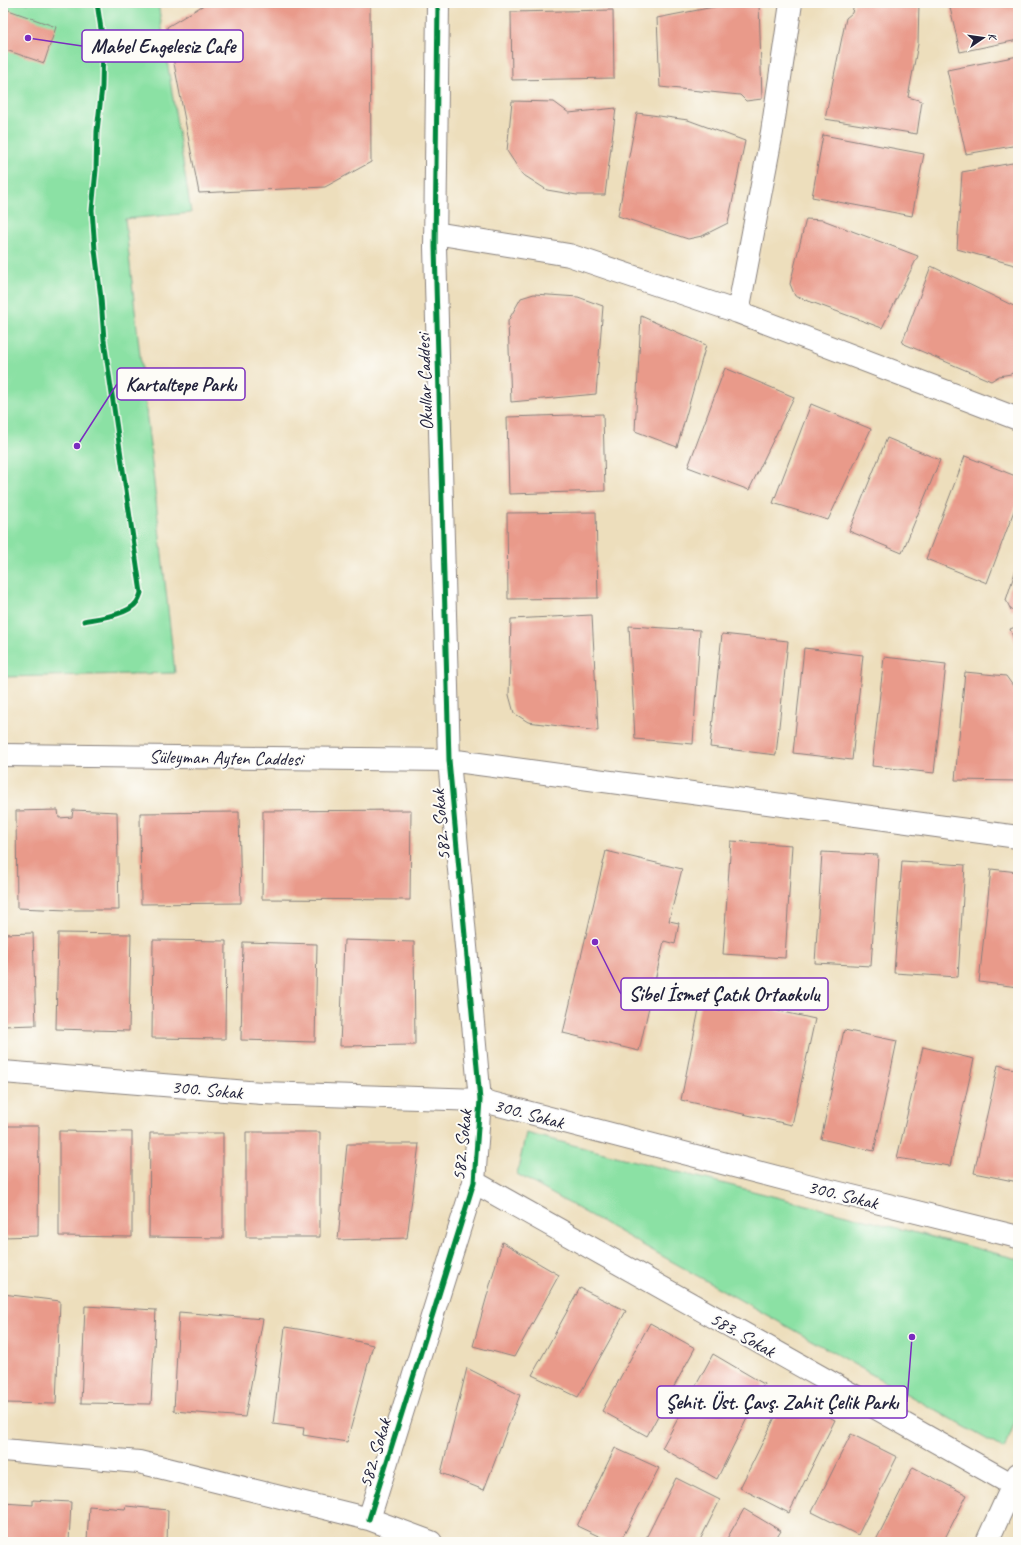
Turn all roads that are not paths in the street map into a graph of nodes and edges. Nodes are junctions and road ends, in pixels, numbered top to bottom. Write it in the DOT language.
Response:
graph roads {
  1 [pos="438,3"];
  2 [pos="791,3"];
  3 [pos="435,233"];
  4 [pos="738,312"];
  5 [pos="1018,419"];
  6 [pos="3,755"];
  7 [pos="449,760"];
  8 [pos="1018,837"];
  9 [pos="3,1072"];
  10 [pos="480,1100"];
  11 [pos="474,1182"];
  12 [pos="1018,1237"];
  13 [pos="3,1450"];
  14 [pos="1016,1480"];
  15 [pos="369,1519"];
  16 [pos="431,1542"];
  17 [pos="987,1542"];
  1 -- 3 [label="street, Okullar Caddesi"];
  2 -- 4 [label="street"];
  3 -- 4 [label="street"];
  3 -- 7 [label="street, Okullar Caddesi"];
  4 -- 5 [label="street"];
  6 -- 7 [label="street, Süleyman Ayten Caddesi"];
  7 -- 8 [label="street, Süleyman Ayten Caddesi"];
  7 -- 10 [label="street, 582. Sokak"];
  9 -- 10 [label="street, 300. Sokak"];
  10 -- 11 [label="street, 582. Sokak"];
  10 -- 12 [label="street, 300. Sokak"];
  11 -- 14 [label="street, 583. Sokak"];
  11 -- 15 [label="street, 582. Sokak"];
  13 -- 15 [label="street"];
  14 -- 17 [label="street"];
  15 -- 16 [label="street"];
}
